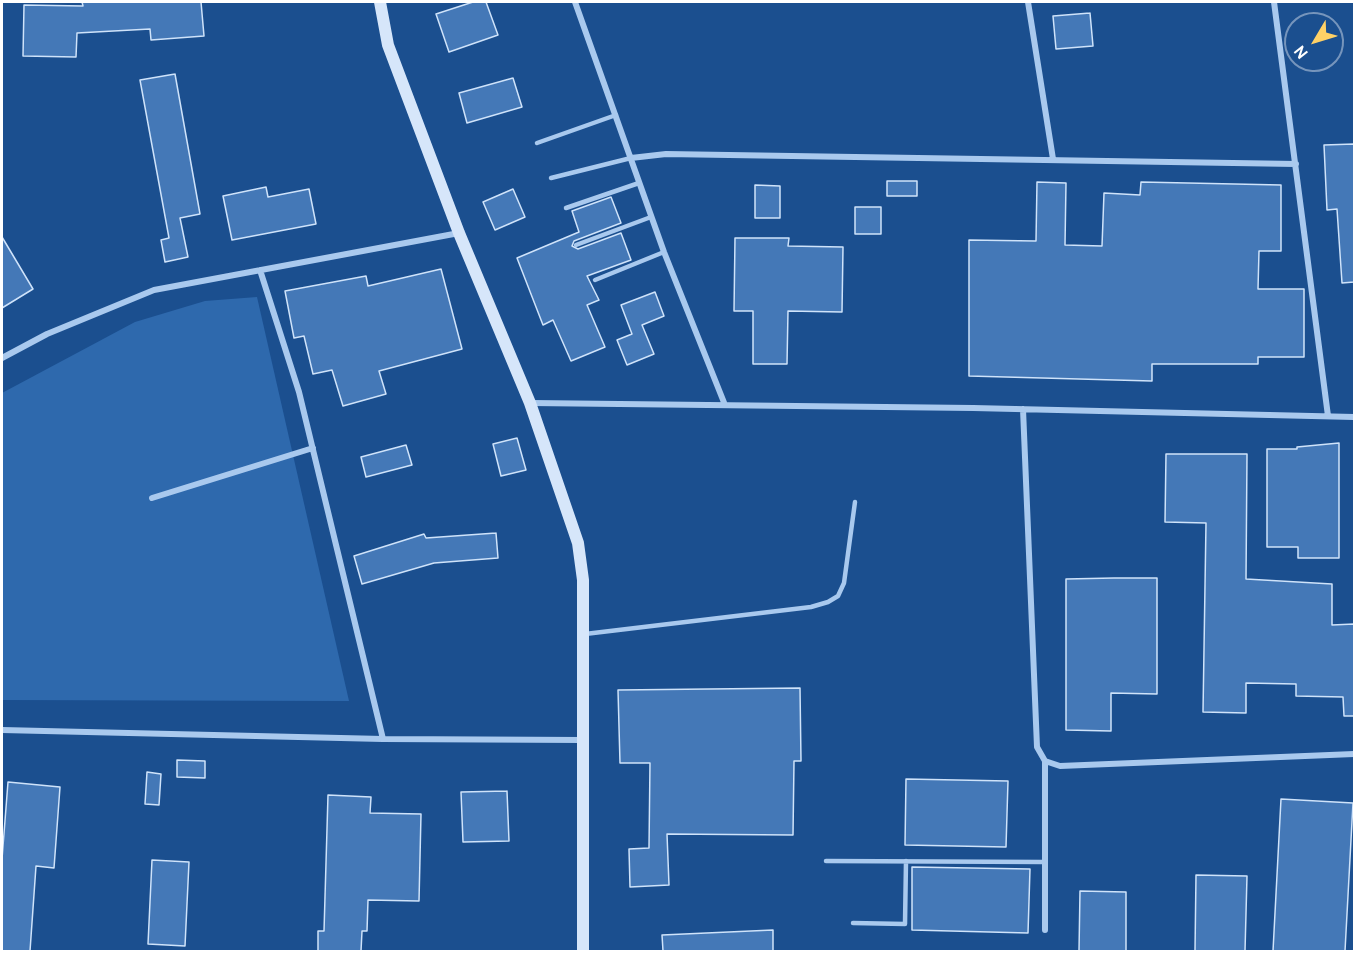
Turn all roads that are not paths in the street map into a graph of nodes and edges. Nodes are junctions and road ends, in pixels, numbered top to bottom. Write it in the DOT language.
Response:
graph roads {
  1 [pos="380,2"];
  2 [pos="575,2"];
  3 [pos="1028,2"];
  4 [pos="1275,2"];
  5 [pos="616,115"];
  6 [pos="537,143"];
  7 [pos="631,158"];
  8 [pos="1053,159"];
  9 [pos="1296,164"];
  10 [pos="551,178"];
  11 [pos="639,183"];
  12 [pos="566,208"];
  13 [pos="651,217"];
  14 [pos="459,233"];
  15 [pos="576,245"];
  16 [pos="664,252"];
  17 [pos="260,270"];
  18 [pos="596,280"];
  19 [pos="2,358"];
  20 [pos="530,403"];
  21 [pos="725,405"];
  22 [pos="1023,409"];
  23 [pos="1328,416"];
  24 [pos="1354,417"];
  25 [pos="313,448"];
  26 [pos="152,498"];
  27 [pos="855,502"];
  28 [pos="582,634"];
  29 [pos="2,730"];
  30 [pos="383,739"];
  31 [pos="582,740"];
  32 [pos="1354,754"];
  33 [pos="1045,762"];
  34 [pos="826,861"];
  35 [pos="906,861"];
  36 [pos="1044,861"];
  37 [pos="853,923"];
  38 [pos="1045,930"];
  39 [pos="583,951"];
  1 -- 14 [label="street"];
  2 -- 5 [label="street"];
  3 -- 8 [label="street"];
  4 -- 9 [label="street"];
  5 -- 6 [label="lane"];
  5 -- 7 [label="street"];
  7 -- 8 [label="street"];
  7 -- 10 [label="lane"];
  7 -- 11 [label="street"];
  8 -- 9 [label="street"];
  9 -- 23 [label="street"];
  11 -- 12 [label="lane"];
  11 -- 13 [label="street"];
  13 -- 15 [label="lane"];
  13 -- 16 [label="street"];
  14 -- 17 [label="street"];
  14 -- 20 [label="street"];
  16 -- 18 [label="lane"];
  16 -- 21 [label="street"];
  17 -- 19 [label="street"];
  17 -- 25 [label="street"];
  20 -- 21 [label="street"];
  20 -- 28 [label="street"];
  21 -- 22 [label="street"];
  22 -- 23 [label="street"];
  22 -- 33 [label="street"];
  23 -- 24 [label="street"];
  25 -- 26 [label="street"];
  25 -- 30 [label="street"];
  27 -- 28 [label="lane"];
  28 -- 31 [label="street"];
  29 -- 30 [label="street"];
  30 -- 31 [label="street"];
  31 -- 39 [label="street"];
  32 -- 33 [label="street"];
  33 -- 36 [label="street"];
  34 -- 35 [label="lane"];
  35 -- 36 [label="lane"];
  35 -- 37 [label="lane"];
  36 -- 38 [label="street"];
}
